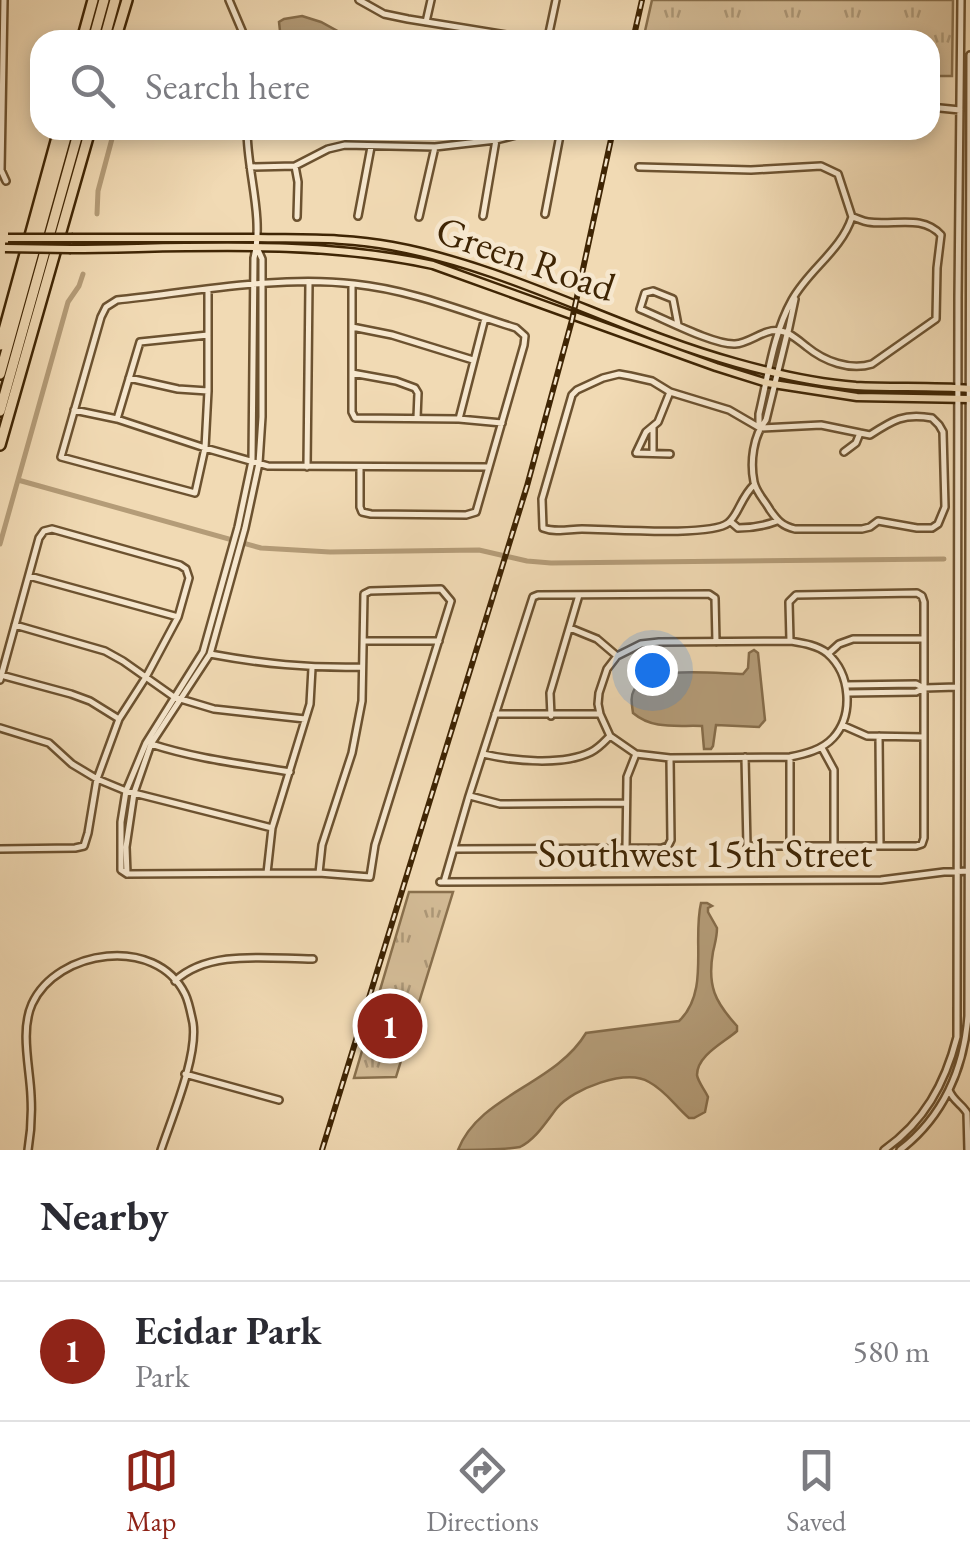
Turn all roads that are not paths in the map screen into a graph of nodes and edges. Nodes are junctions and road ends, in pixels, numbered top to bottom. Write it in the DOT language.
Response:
graph roads {
  1 [pos="4,0"];
  2 [pos="93,0"];
  3 [pos="104,0"];
  4 [pos="120,0"];
  5 [pos="230,0"];
  6 [pos="359,0"];
  7 [pos="431,0"];
  8 [pos="556,0"];
  9 [pos="961,0"];
  10 [pos="426,22"];
  11 [pos="85,30"];
  12 [pos="96,30"];
  13 [pos="108,30"];
  14 [pos="116,30"];
  15 [pos="242,30"];
  16 [pos="478,30"];
  17 [pos="546,30"];
  18 [pos="2,55"];
  19 [pos="970,58"];
  20 [pos="960,60"];
  21 [pos="940,107"];
  22 [pos="960,107"];
  23 [pos="56,140"];
  24 [pos="65,140"];
  25 [pos="76,140"];
  26 [pos="87,140"];
  27 [pos="248,140"];
  28 [pos="496,140"];
  29 [pos="559,140"];
  30 [pos="370,147"];
  31 [pos="435,147"];
  32 [pos="960,156"];
  33 [pos="970,156"];
  34 [pos="294,166"];
  35 [pos="249,167"];
  36 [pos="639,167"];
  37 [pos="6,181"];
  38 [pos="545,214"];
  39 [pos="358,216"];
  40 [pos="483,216"];
  41 [pos="852,216"];
  42 [pos="297,217"];
  43 [pos="419,217"];
  44 [pos="4,238"];
  45 [pos="257,238"];
  46 [pos="3,248"];
  47 [pos="257,248"];
  48 [pos="308,282"];
  49 [pos="352,283"];
  50 [pos="259,284"];
  51 [pos="208,290"];
  52 [pos="485,318"];
  53 [pos="678,325"];
  54 [pos="352,327"];
  55 [pos="785,332"];
  56 [pos="208,334"];
  57 [pos="970,341"];
  58 [pos="0,345"];
  59 [pos="473,360"];
  60 [pos="770,372"];
  61 [pos="352,373"];
  62 [pos="0,374"];
  63 [pos="779,374"];
  64 [pos="129,378"];
  65 [pos="771,384"];
  66 [pos="958,388"];
  67 [pos="970,389"];
  68 [pos="208,391"];
  69 [pos="670,392"];
  70 [pos="958,398"];
  71 [pos="970,399"];
  72 [pos="74,410"];
  73 [pos="0,411"];
  74 [pos="417,418"];
  75 [pos="117,419"];
  76 [pos="459,419"];
  77 [pos="502,423"];
  78 [pos="654,428"];
  79 [pos="760,428"];
  80 [pos="860,433"];
  81 [pos="0,445"];
  82 [pos="206,448"];
  83 [pos="844,452"];
  84 [pos="653,453"];
  85 [pos="670,454"];
  86 [pos="255,462"];
  87 [pos="306,467"];
  88 [pos="488,467"];
  89 [pos="360,468"];
  90 [pos="754,485"];
  91 [pos="778,521"];
  92 [pos="731,522"];
  93 [pos="959,564"];
  94 [pos="969,564"];
  95 [pos="29,576"];
  96 [pos="579,595"];
  97 [pos="178,617"];
  98 [pos="14,626"];
  99 [pos="570,628"];
  100 [pos="924,639"];
  101 [pos="439,641"];
  102 [pos="790,641"];
  103 [pos="364,642"];
  104 [pos="716,642"];
  105 [pos="206,653"];
  106 [pos="828,654"];
  107 [pos="617,656"];
  108 [pos="361,667"];
  109 [pos="312,668"];
  110 [pos="146,677"];
  111 [pos="1,678"];
  112 [pos="958,687"];
  113 [pos="968,687"];
  114 [pos="924,688"];
  115 [pos="846,689"];
  116 [pos="174,697"];
  117 [pos="182,699"];
  118 [pos="495,714"];
  119 [pos="600,714"];
  120 [pos="551,716"];
  121 [pos="119,719"];
  122 [pos="305,719"];
  123 [pos="842,724"];
  124 [pos="0,728"];
  125 [pos="610,736"];
  126 [pos="880,736"];
  127 [pos="924,737"];
  128 [pos="149,744"];
  129 [pos="822,747"];
  130 [pos="483,754"];
  131 [pos="636,754"];
  132 [pos="745,756"];
  133 [pos="790,757"];
  134 [pos="670,758"];
  135 [pos="290,772"];
  136 [pos="97,779"];
  137 [pos="130,792"];
  138 [pos="469,796"];
  139 [pos="626,803"];
  140 [pos="272,828"];
  141 [pos="834,846"];
  142 [pos="880,846"];
  143 [pos="790,847"];
  144 [pos="626,848"];
  145 [pos="0,849"];
  146 [pos="454,849"];
  147 [pos="969,871"];
  148 [pos="958,872"];
  149 [pos="266,874"];
  150 [pos="319,874"];
  151 [pos="312,959"];
  152 [pos="176,981"];
  153 [pos="186,1074"];
  154 [pos="949,1090"];
  155 [pos="279,1100"];
  156 [pos="959,1104"];
  157 [pos="941,1105"];
  158 [pos="28,1150"];
  159 [pos="161,1150"];
  160 [pos="884,1150"];
  161 [pos="900,1150"];
  162 [pos="968,1150"];
  1 -- 18 [label="street"];
  2 -- 11 [label="highway"];
  3 -- 12 [label="highway"];
  4 -- 13 [label="highway"];
  4 -- 14 [label="highway"];
  5 -- 15 [label="street"];
  6 -- 10 [label="street"];
  7 -- 10 [label="street"];
  8 -- 17 [label="street"];
  9 -- 20 [label="street"];
  10 -- 16 [label="street"];
  18 -- 37 [label="street"];
  19 -- 20 [label="street"];
  19 -- 33 [label="street"];
  20 -- 22 [label="street"];
  21 -- 22 [label="street"];
  22 -- 32 [label="street"];
  23 -- 58 [label="highway"];
  24 -- 62 [label="highway"];
  25 -- 73 [label="highway"];
  26 -- 81 [label="highway"];
  27 -- 35 [label="street"];
  28 -- 31 [label="street"];
  28 -- 40 [label="street"];
  29 -- 38 [label="street"];
  30 -- 31 [label="street"];
  30 -- 34 [label="street"];
  30 -- 39 [label="street"];
  31 -- 43 [label="street"];
  32 -- 33 [label="street"];
  32 -- 66 [label="street"];
  33 -- 57 [label="street"];
  34 -- 35 [label="street"];
  34 -- 42 [label="street"];
  35 -- 45 [label="street"];
  36 -- 41 [label="street"];
  41 -- 55 [label="street"];
  41 -- 55 [label="street"];
  44 -- 45 [label="main road, Green Road, bridge"];
  45 -- 47 [label="street"];
  45 -- 60 [label="main road, Green Road"];
  46 -- 47 [label="main road, Green Road, bridge"];
  47 -- 50 [label="street"];
  47 -- 65 [label="main road, Green Road"];
  48 -- 49 [label="street"];
  48 -- 50 [label="street"];
  48 -- 87 [label="street"];
  49 -- 52 [label="street"];
  49 -- 54 [label="street"];
  50 -- 51 [label="street"];
  50 -- 86 [label="street"];
  51 -- 56 [label="street"];
  51 -- 72 [label="street"];
  52 -- 59 [label="street"];
  52 -- 77 [label="street"];
  53 -- 53 [label="street"];
  53 -- 55 [label="street"];
  54 -- 59 [label="street"];
  54 -- 61 [label="street"];
  55 -- 60 [label="street"];
  55 -- 63 [label="street"];
  56 -- 64 [label="street"];
  56 -- 68 [label="street"];
  57 -- 67 [label="street"];
  59 -- 76 [label="street"];
  60 -- 63 [label="main road, Green Road"];
  60 -- 65 [label="street"];
  61 -- 74 [label="street"];
  61 -- 74 [label="street"];
  63 -- 65 [label="street"];
  63 -- 66 [label="main road, Green Road"];
  64 -- 68 [label="street"];
  64 -- 75 [label="street"];
  65 -- 70 [label="main road, Green Road"];
  65 -- 79 [label="street"];
  66 -- 67 [label="main road, Green Road"];
  66 -- 70 [label="street"];
  67 -- 71 [label="street"];
  68 -- 82 [label="street"];
  69 -- 78 [label="street"];
  69 -- 79 [label="street"];
  69 -- 92 [label="street"];
  70 -- 71 [label="main road, Green Road"];
  70 -- 93 [label="street"];
  71 -- 94 [label="street"];
  72 -- 75 [label="street"];
  72 -- 82 [label="street"];
  74 -- 76 [label="street"];
  75 -- 82 [label="street"];
  76 -- 77 [label="street"];
  77 -- 88 [label="street"];
  78 -- 84 [label="street"];
  78 -- 84 [label="street"];
  79 -- 80 [label="street"];
  79 -- 90 [label="street"];
  80 -- 83 [label="street"];
  80 -- 91 [label="street"];
  82 -- 86 [label="street"];
  84 -- 85 [label="street"];
  86 -- 87 [label="street"];
  86 -- 105 [label="street"];
  87 -- 89 [label="street"];
  88 -- 89 [label="street"];
  88 -- 89 [label="street"];
  90 -- 91 [label="street"];
  90 -- 92 [label="street"];
  91 -- 92 [label="street"];
  93 -- 94 [label="street"];
  93 -- 112 [label="street"];
  94 -- 113 [label="street"];
  95 -- 97 [label="street"];
  95 -- 97 [label="street"];
  95 -- 98 [label="street"];
  96 -- 99 [label="street"];
  96 -- 104 [label="street"];
  96 -- 118 [label="street"];
  97 -- 110 [label="street"];
  98 -- 110 [label="street"];
  98 -- 111 [label="street"];
  99 -- 107 [label="street"];
  99 -- 120 [label="street"];
  100 -- 102 [label="street"];
  100 -- 106 [label="street"];
  100 -- 114 [label="street"];
  101 -- 103 [label="street"];
  101 -- 103 [label="street"];
  101 -- 150 [label="street"];
  102 -- 104 [label="street"];
  102 -- 106 [label="street"];
  103 -- 108 [label="street"];
  104 -- 107 [label="street"];
  105 -- 109 [label="street"];
  105 -- 116 [label="street"];
  105 -- 117 [label="street"];
  106 -- 115 [label="street"];
  107 -- 119 [label="street"];
  108 -- 109 [label="street"];
  108 -- 150 [label="street"];
  109 -- 122 [label="street"];
  110 -- 116 [label="street"];
  110 -- 121 [label="street"];
  111 -- 121 [label="street"];
  112 -- 113 [label="street"];
  112 -- 114 [label="street"];
  112 -- 148 [label="street"];
  113 -- 147 [label="street"];
  114 -- 115 [label="street"];
  114 -- 127 [label="street"];
  115 -- 123 [label="street"];
  116 -- 117 [label="street"];
  116 -- 128 [label="street"];
  117 -- 122 [label="street"];
  117 -- 128 [label="street"];
  118 -- 120 [label="street"];
  118 -- 130 [label="street"];
  119 -- 120 [label="street"];
  119 -- 125 [label="street"];
  121 -- 136 [label="street"];
  122 -- 135 [label="street"];
  123 -- 126 [label="street"];
  123 -- 129 [label="street"];
  124 -- 136 [label="street"];
  125 -- 130 [label="street"];
  125 -- 131 [label="street"];
  126 -- 127 [label="street"];
  126 -- 142 [label="street"];
  127 -- 142 [label="street"];
  128 -- 135 [label="street"];
  128 -- 137 [label="street"];
  129 -- 133 [label="street"];
  129 -- 141 [label="street"];
  130 -- 138 [label="street"];
  131 -- 134 [label="street"];
  131 -- 139 [label="street"];
  132 -- 133 [label="street"];
  132 -- 134 [label="street"];
  132 -- 143 [label="street"];
  133 -- 143 [label="street"];
  134 -- 144 [label="street"];
  135 -- 140 [label="street"];
  136 -- 137 [label="street"];
  136 -- 145 [label="street"];
  137 -- 140 [label="street"];
  137 -- 149 [label="street"];
  138 -- 139 [label="street"];
  138 -- 146 [label="street"];
  139 -- 144 [label="street"];
  140 -- 149 [label="street"];
  141 -- 142 [label="street"];
  141 -- 143 [label="street"];
  144 -- 146 [label="street"];
  146 -- 148 [label="street, Southwest 15th Street"];
  147 -- 148 [label="street, Southwest 15th Street"];
  147 -- 154 [label="street"];
  148 -- 160 [label="street"];
  149 -- 150 [label="street"];
  151 -- 152 [label="street"];
  152 -- 153 [label="street"];
  152 -- 158 [label="street"];
  153 -- 155 [label="street"];
  153 -- 159 [label="street"];
  154 -- 156 [label="street"];
  154 -- 157 [label="street"];
  156 -- 157 [label="street"];
  156 -- 162 [label="street"];
  157 -- 161 [label="street"];
}
